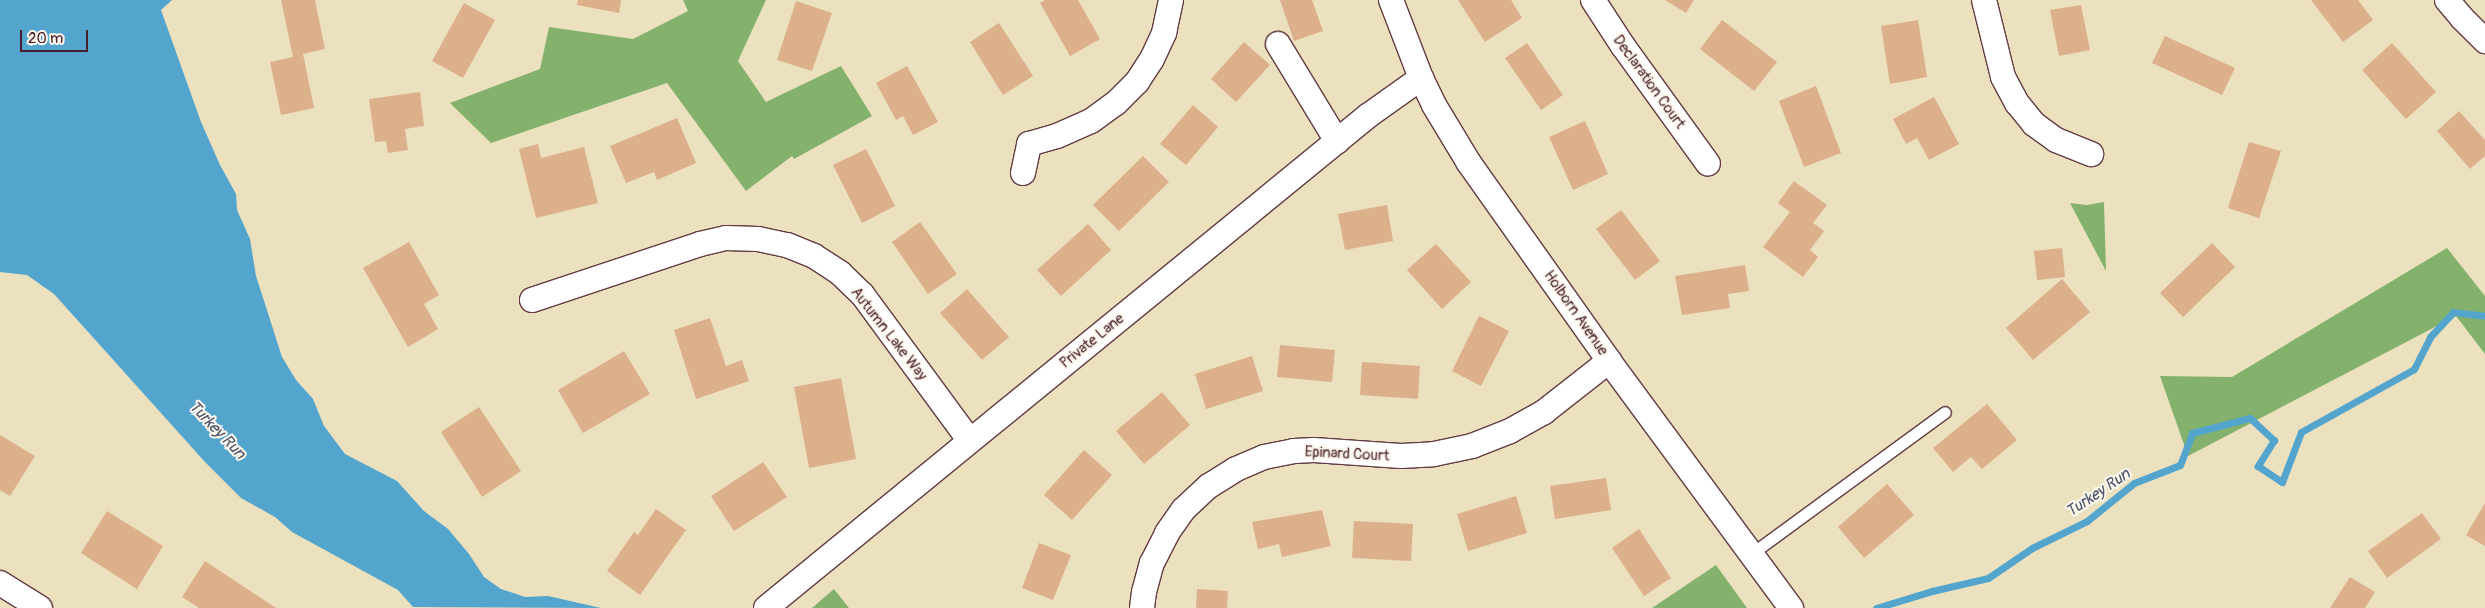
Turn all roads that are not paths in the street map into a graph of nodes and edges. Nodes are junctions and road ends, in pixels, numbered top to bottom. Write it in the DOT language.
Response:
graph roads {
  1 [pos="1171,0"];
  2 [pos="1391,0"];
  3 [pos="1593,0"];
  4 [pos="1984,0"];
  5 [pos="2447,0"];
  6 [pos="2485,41"];
  7 [pos="1278,44"];
  8 [pos="1421,78"];
  9 [pos="1337,141"];
  10 [pos="2091,154"];
  11 [pos="1708,164"];
  12 [pos="1023,173"];
  13 [pos="532,300"];
  14 [pos="1609,360"];
  15 [pos="1945,412"];
  16 [pos="970,440"];
  17 [pos="1751,554"];
  18 [pos="0,583"];
  19 [pos="40,608"];
  20 [pos="766,608"];
  21 [pos="1142,608"];
  22 [pos="1791,608"];
  1 -- 12 [label="street"];
  2 -- 8 [label="street, Holborn Avenue"];
  3 -- 11 [label="street, Declaration Court"];
  4 -- 10 [label="street"];
  5 -- 6 [label="street"];
  7 -- 9 [label="street"];
  8 -- 9 [label="street, Private Lane"];
  8 -- 14 [label="street, Holborn Avenue"];
  9 -- 16 [label="street, Private Lane"];
  13 -- 16 [label="street, Autumn Lake Way"];
  14 -- 17 [label="street, Holborn Avenue"];
  14 -- 21 [label="street, Epinard Court"];
  15 -- 17 [label="lane"];
  16 -- 20 [label="street, Private Lane"];
  17 -- 22 [label="street, Holborn Avenue"];
  18 -- 19 [label="street"];
}
